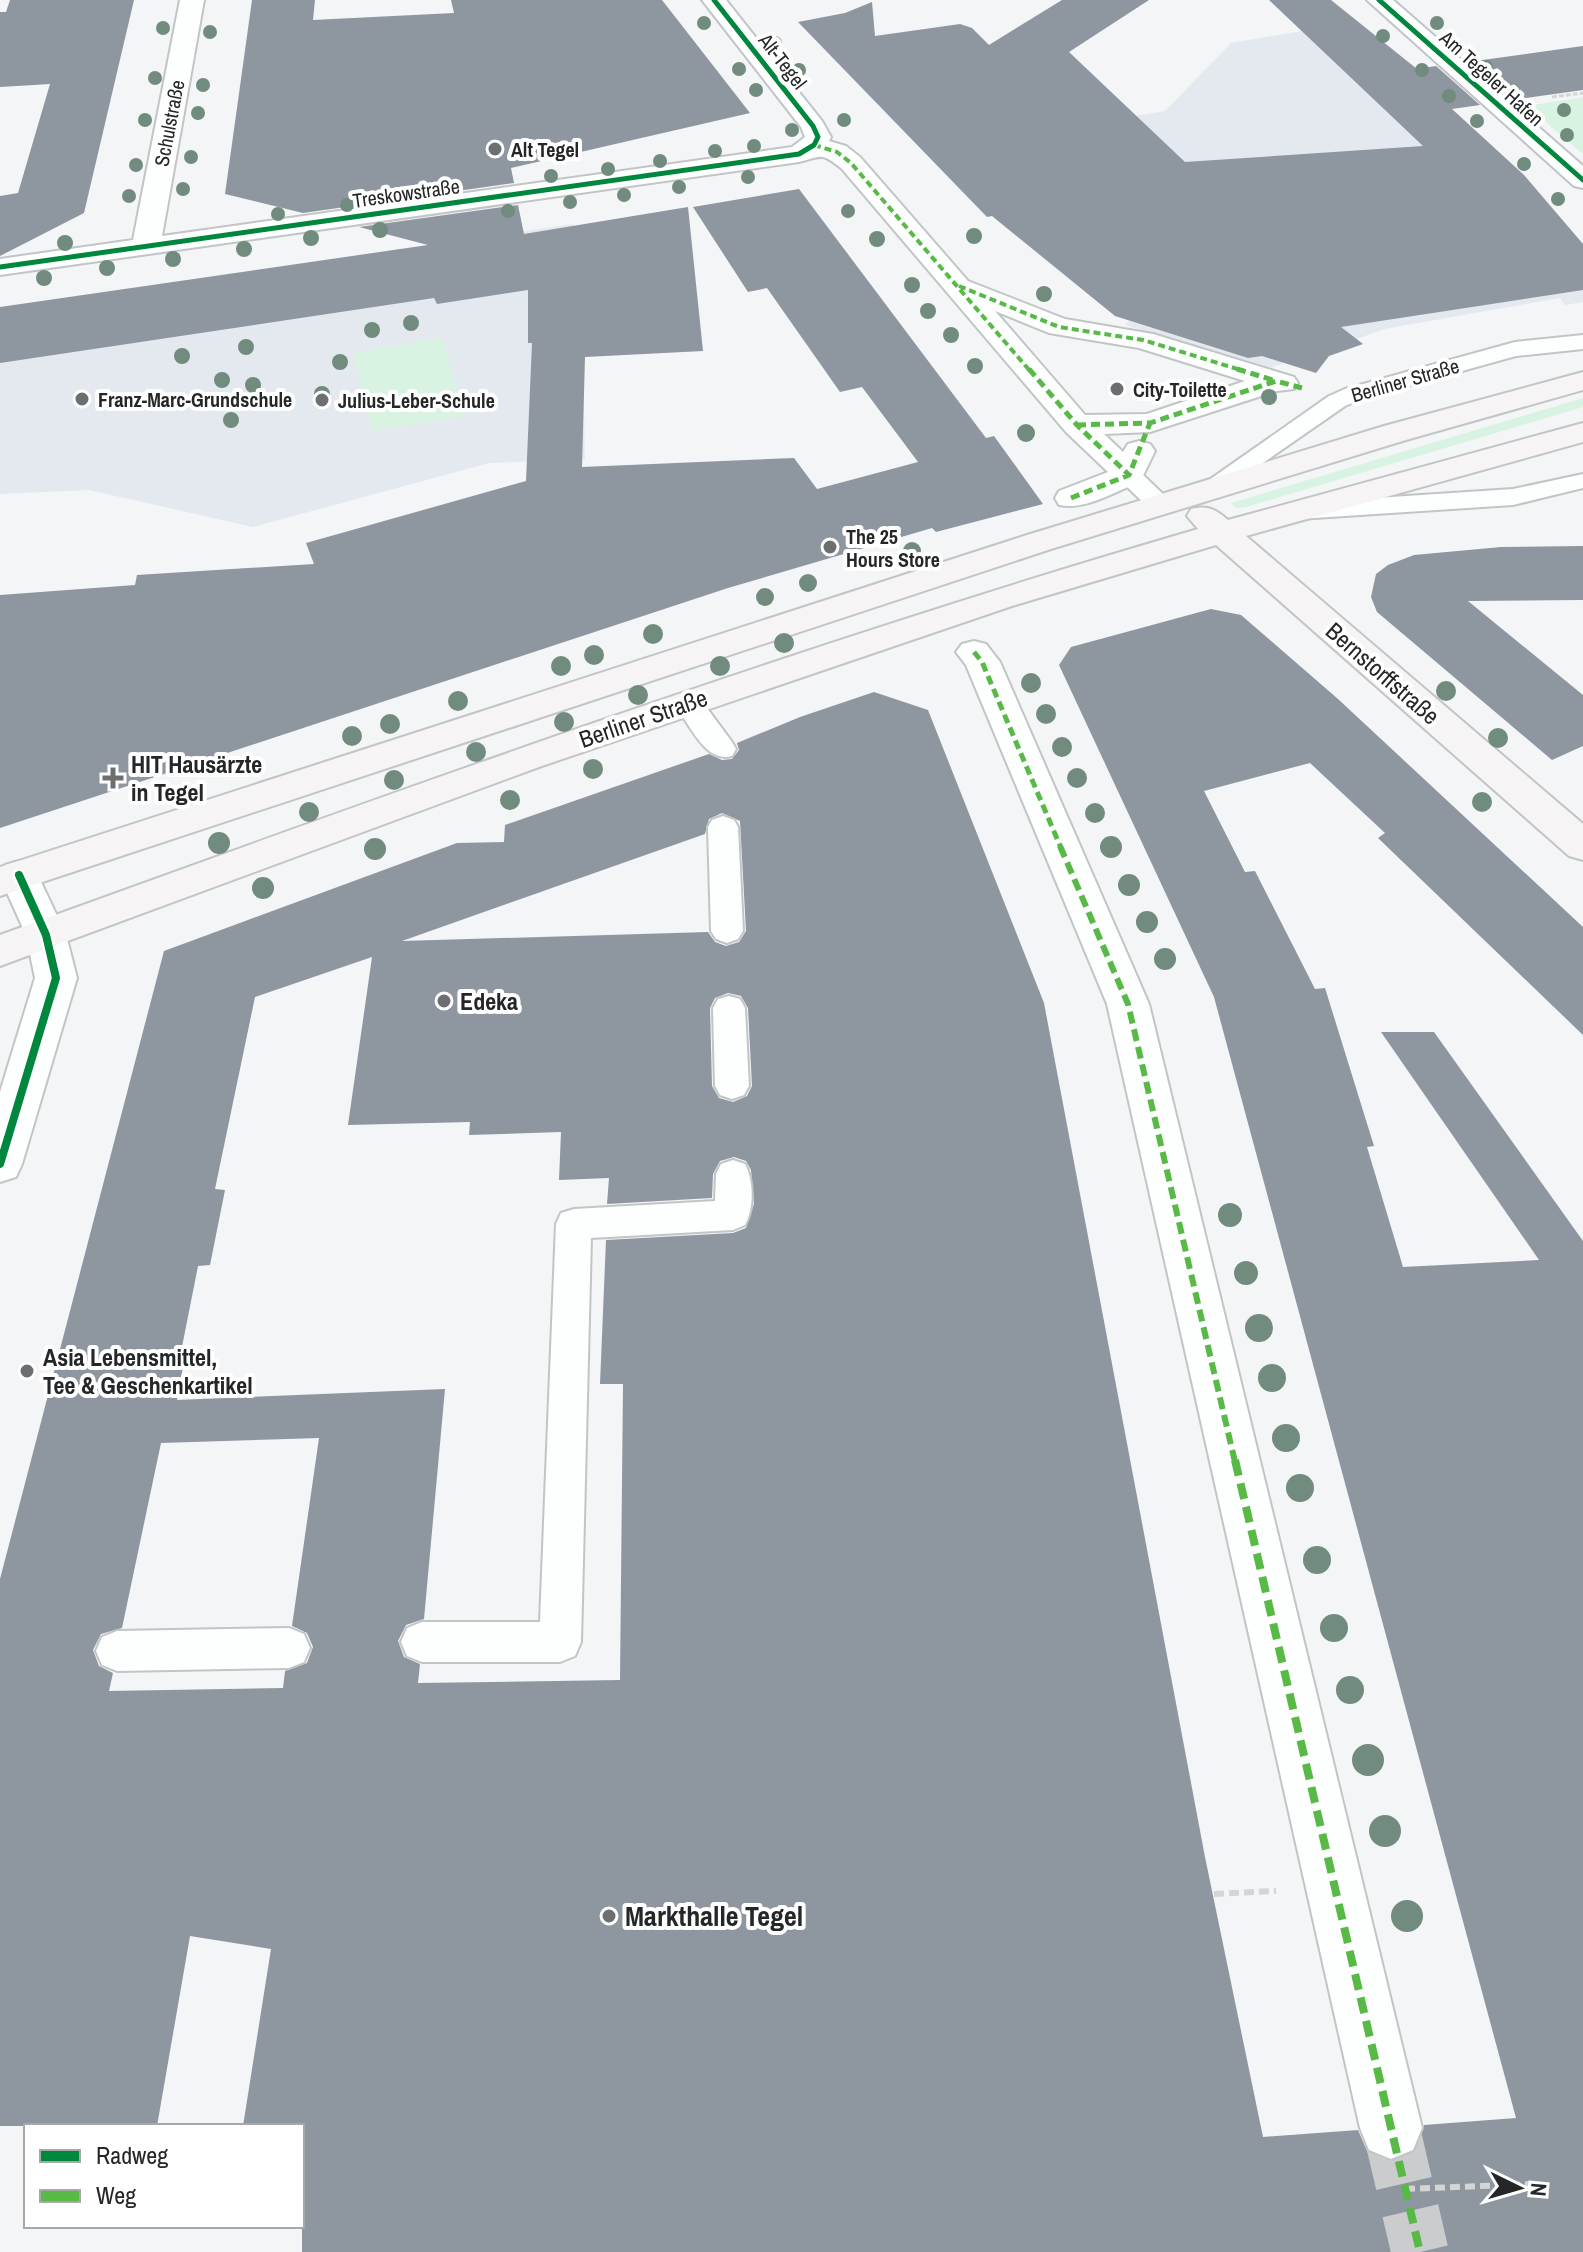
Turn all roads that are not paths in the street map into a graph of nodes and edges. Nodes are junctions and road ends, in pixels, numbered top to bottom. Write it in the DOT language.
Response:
graph roads {
  1 [pos="192,0"];
  2 [pos="714,0"];
  3 [pos="1379,0"];
  4 [pos="814,145"];
  5 [pos="1583,180"];
  6 [pos="146,246"];
  7 [pos="0,267"];
  8 [pos="956,285"];
  9 [pos="1583,342"];
  10 [pos="1583,381"];
  11 [pos="1150,423"];
  12 [pos="1077,425"];
  13 [pos="1583,432"];
  14 [pos="1129,475"];
  15 [pos="1583,481"];
  16 [pos="1071,498"];
  17 [pos="1183,498"];
  18 [pos="1294,511"];
  19 [pos="1221,533"];
  20 [pos="974,652"];
  21 [pos="688,703"];
  22 [pos="722,749"];
  23 [pos="723,827"];
  24 [pos="1583,846"];
  25 [pos="10,878"];
  26 [pos="727,931"];
  27 [pos="46,935"];
  28 [pos="0,951"];
  29 [pos="729,1008"];
  30 [pos="732,1086"];
  31 [pos="0,1164"];
  32 [pos="733,1174"];
  33 [pos="422,1642"];
  34 [pos="289,1648"];
  35 [pos="117,1651"];
  36 [pos="1391,2128"];
  1 -- 6 [label="street, Schulstraße"];
  2 -- 4 [label="street, Alt-Tegel"];
  3 -- 5 [label="street, Am Tegeler Hafen"];
  4 -- 6 [label="street, Treskowstraße"];
  4 -- 8 [label="street"];
  6 -- 7 [label="street, Treskowstraße"];
  8 -- 11 [label="street"];
  8 -- 12 [label="street"];
  9 -- 17 [label="lane, Berliner Straße"];
  10 -- 17 [label="main road, Berliner Straße"];
  11 -- 12 [label="street"];
  11 -- 14 [label="street"];
  12 -- 14 [label="street"];
  13 -- 18 [label="main road, Berliner Straße"];
  14 -- 16 [label="street"];
  14 -- 17 [label="lane"];
  15 -- 18 [label="lane, Berliner Straße"];
  17 -- 19 [label="main road, Bernstorffstraße"];
  17 -- 25 [label="main road, Berliner Straße"];
  18 -- 19 [label="main road, Berliner Straße"];
  19 -- 21 [label="main road, Berliner Straße"];
  19 -- 24 [label="main road, Bernstorffstraße"];
  20 -- 36 [label="street"];
  21 -- 22 [label="lane"];
  21 -- 27 [label="main road, Berliner Straße"];
  23 -- 26 [label="lane"];
  25 -- 27 [label="street"];
  27 -- 28 [label="main road, Berliner Straße"];
  27 -- 31 [label="street"];
  29 -- 30 [label="lane"];
  32 -- 33 [label="lane"];
  34 -- 35 [label="lane"];
}
